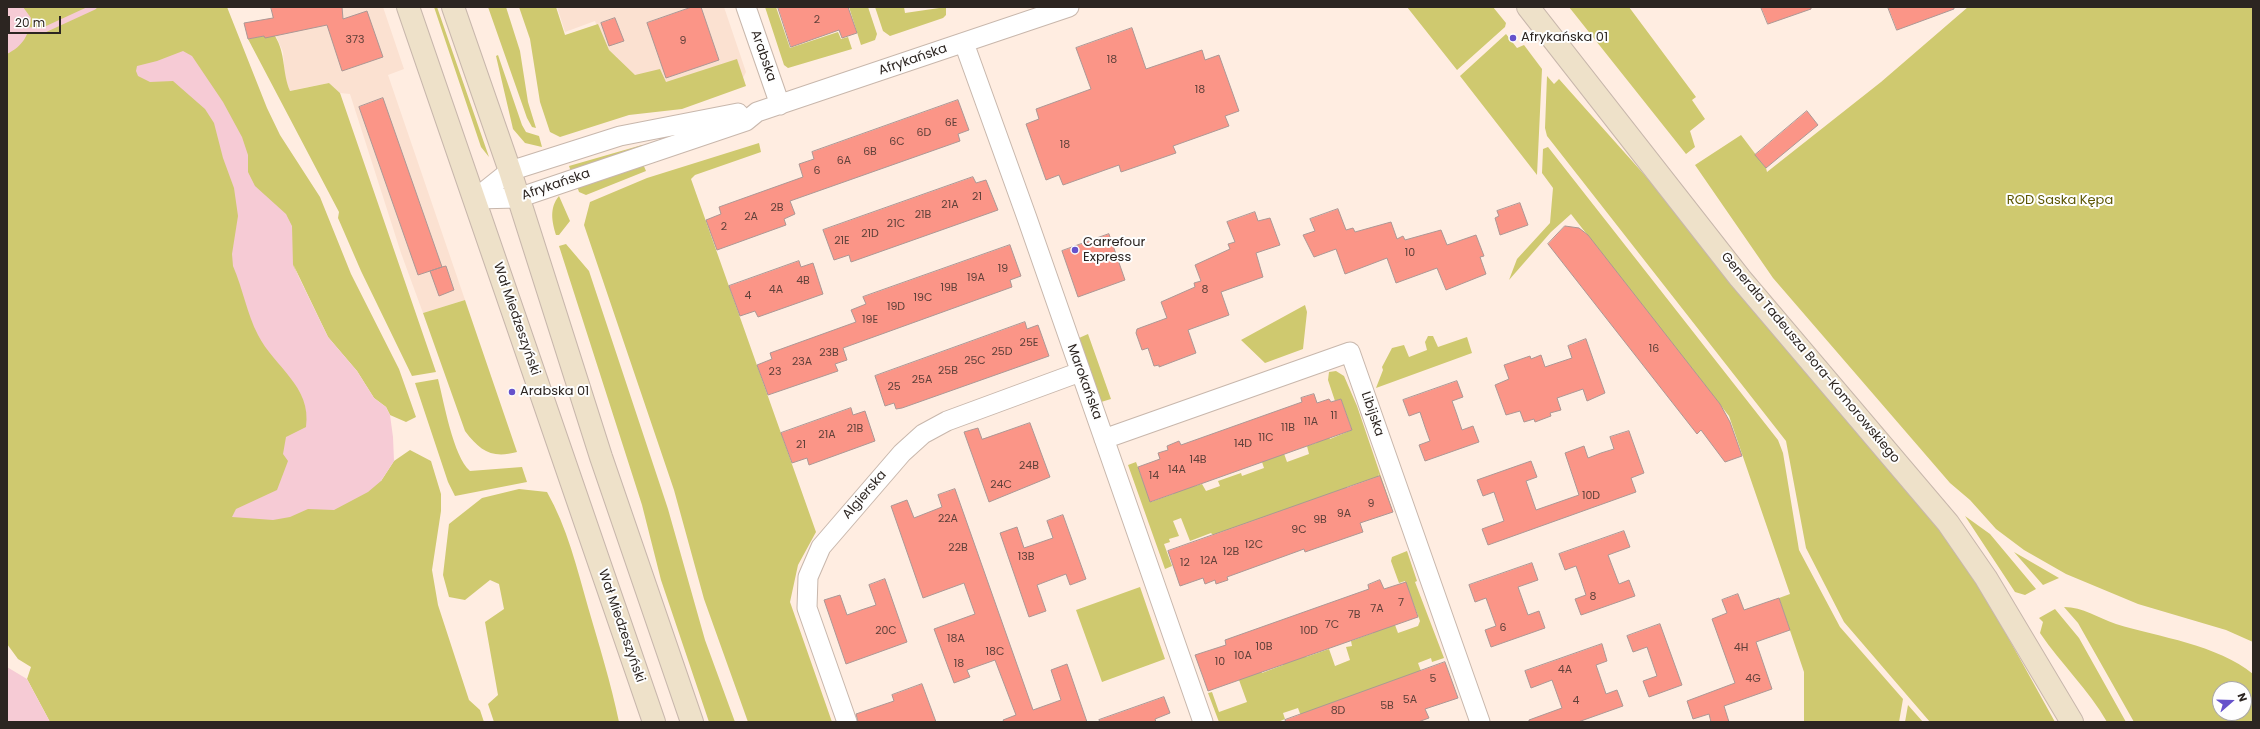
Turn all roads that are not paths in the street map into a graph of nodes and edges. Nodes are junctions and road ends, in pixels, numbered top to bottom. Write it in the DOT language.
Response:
graph roads {
  1 [pos="408,7"];
  2 [pos="453,7"];
  3 [pos="746,7"];
  4 [pos="1069,7"];
  5 [pos="1528,7"];
  6 [pos="964,43"];
  7 [pos="780,105"];
  8 [pos="757,112"];
  9 [pos="510,171"];
  10 [pos="518,198"];
  11 [pos="475,199"];
  12 [pos="1080,372"];
  13 [pos="1104,438"];
  14 [pos="654,722"];
  15 [pos="692,722"];
  16 [pos="847,722"];
  17 [pos="1203,722"];
  18 [pos="1480,722"];
  19 [pos="2072,722"];
  1 -- 11 [label="main road, Wał Miedzeszyński"];
  2 -- 9 [label="main road"];
  3 -- 7 [label="street, Arabska"];
  4 -- 6 [label="street, Afrykańska"];
  5 -- 19 [label="main road, Generała Tadeusza Bora-Komorowskiego"];
  6 -- 7 [label="street, Afrykańska"];
  6 -- 12 [label="street, Marokańska"];
  7 -- 8 [label="street, Afrykańska"];
  8 -- 9 [label="street, Afrykańska"];
  8 -- 10 [label="street, Afrykańska"];
  9 -- 10 [label="main road"];
  9 -- 11 [label="street, Afrykańska"];
  10 -- 11 [label="street, Afrykańska"];
  10 -- 15 [label="main road"];
  11 -- 14 [label="main road, Wał Miedzeszyński"];
  12 -- 13 [label="street, Marokańska"];
  12 -- 16 [label="street, Algierska"];
  13 -- 17 [label="street, Marokańska"];
  13 -- 18 [label="street, Libijska"];
}
